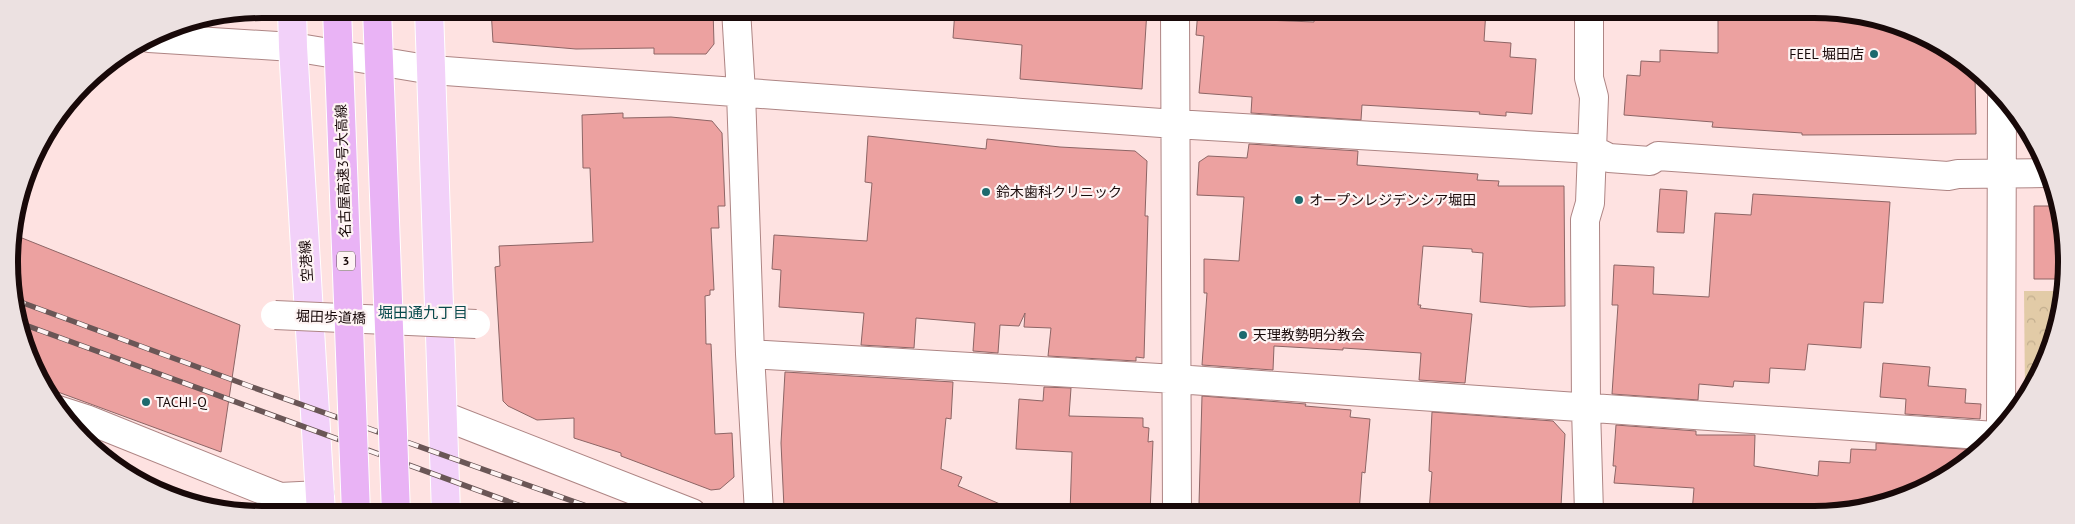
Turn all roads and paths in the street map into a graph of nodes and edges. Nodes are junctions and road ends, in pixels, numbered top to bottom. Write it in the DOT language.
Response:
graph roads {
  1 [pos="292,18"];
  2 [pos="336,18"];
  3 [pos="377,18"];
  4 [pos="429,18"];
  5 [pos="737,18"];
  6 [pos="1175,18"];
  7 [pos="1589,18"];
  8 [pos="162,39"];
  9 [pos="293,47"];
  10 [pos="432,70"];
  11 [pos="741,93"];
  12 [pos="2002,107"];
  13 [pos="1175,124"];
  14 [pos="1591,149"];
  15 [pos="2002,174"];
  16 [pos="2041,174"];
  17 [pos="276,315"];
  18 [pos="476,324"];
  19 [pos="750,354"];
  20 [pos="1176,379"];
  21 [pos="1586,408"];
  22 [pos="444,416"];
  23 [pos="2001,418"];
  24 [pos="86,429"];
  25 [pos="1986,435"];
  26 [pos="320,504"];
  27 [pos="356,506"];
  28 [pos="396,506"];
  29 [pos="446,506"];
  30 [pos="674,506"];
  31 [pos="760,506"];
  32 [pos="1178,506"];
  33 [pos="1589,506"];
  1 -- 9 [label="main road, 空港線"];
  2 -- 27 [label="highway, 名古屋高速3号大高線 / 3, bridge"];
  3 -- 28 [label="highway, bridge"];
  4 -- 10 [label="main road"];
  5 -- 11 [label="street"];
  6 -- 13 [label="street"];
  7 -- 14 [label="street"];
  8 -- 9 [label="street"];
  9 -- 10 [label="street"];
  9 -- 26 [label="main road, 空港線"];
  10 -- 11 [label="street"];
  10 -- 22 [label="main road"];
  11 -- 13 [label="street"];
  11 -- 19 [label="street"];
  12 -- 15 [label="street"];
  13 -- 14 [label="street"];
  13 -- 20 [label="street"];
  14 -- 15 [label="street"];
  14 -- 21 [label="street"];
  15 -- 16 [label="street"];
  15 -- 23 [label="street"];
  17 -- 18 [label="street, 堀田歩道橋, bridge"];
  19 -- 20 [label="street"];
  19 -- 31 [label="street"];
  20 -- 21 [label="street"];
  20 -- 32 [label="street"];
  21 -- 25 [label="street"];
  21 -- 33 [label="street"];
  22 -- 29 [label="main road"];
  22 -- 30 [label="street"];
  24 -- 26 [label="street"];
}
